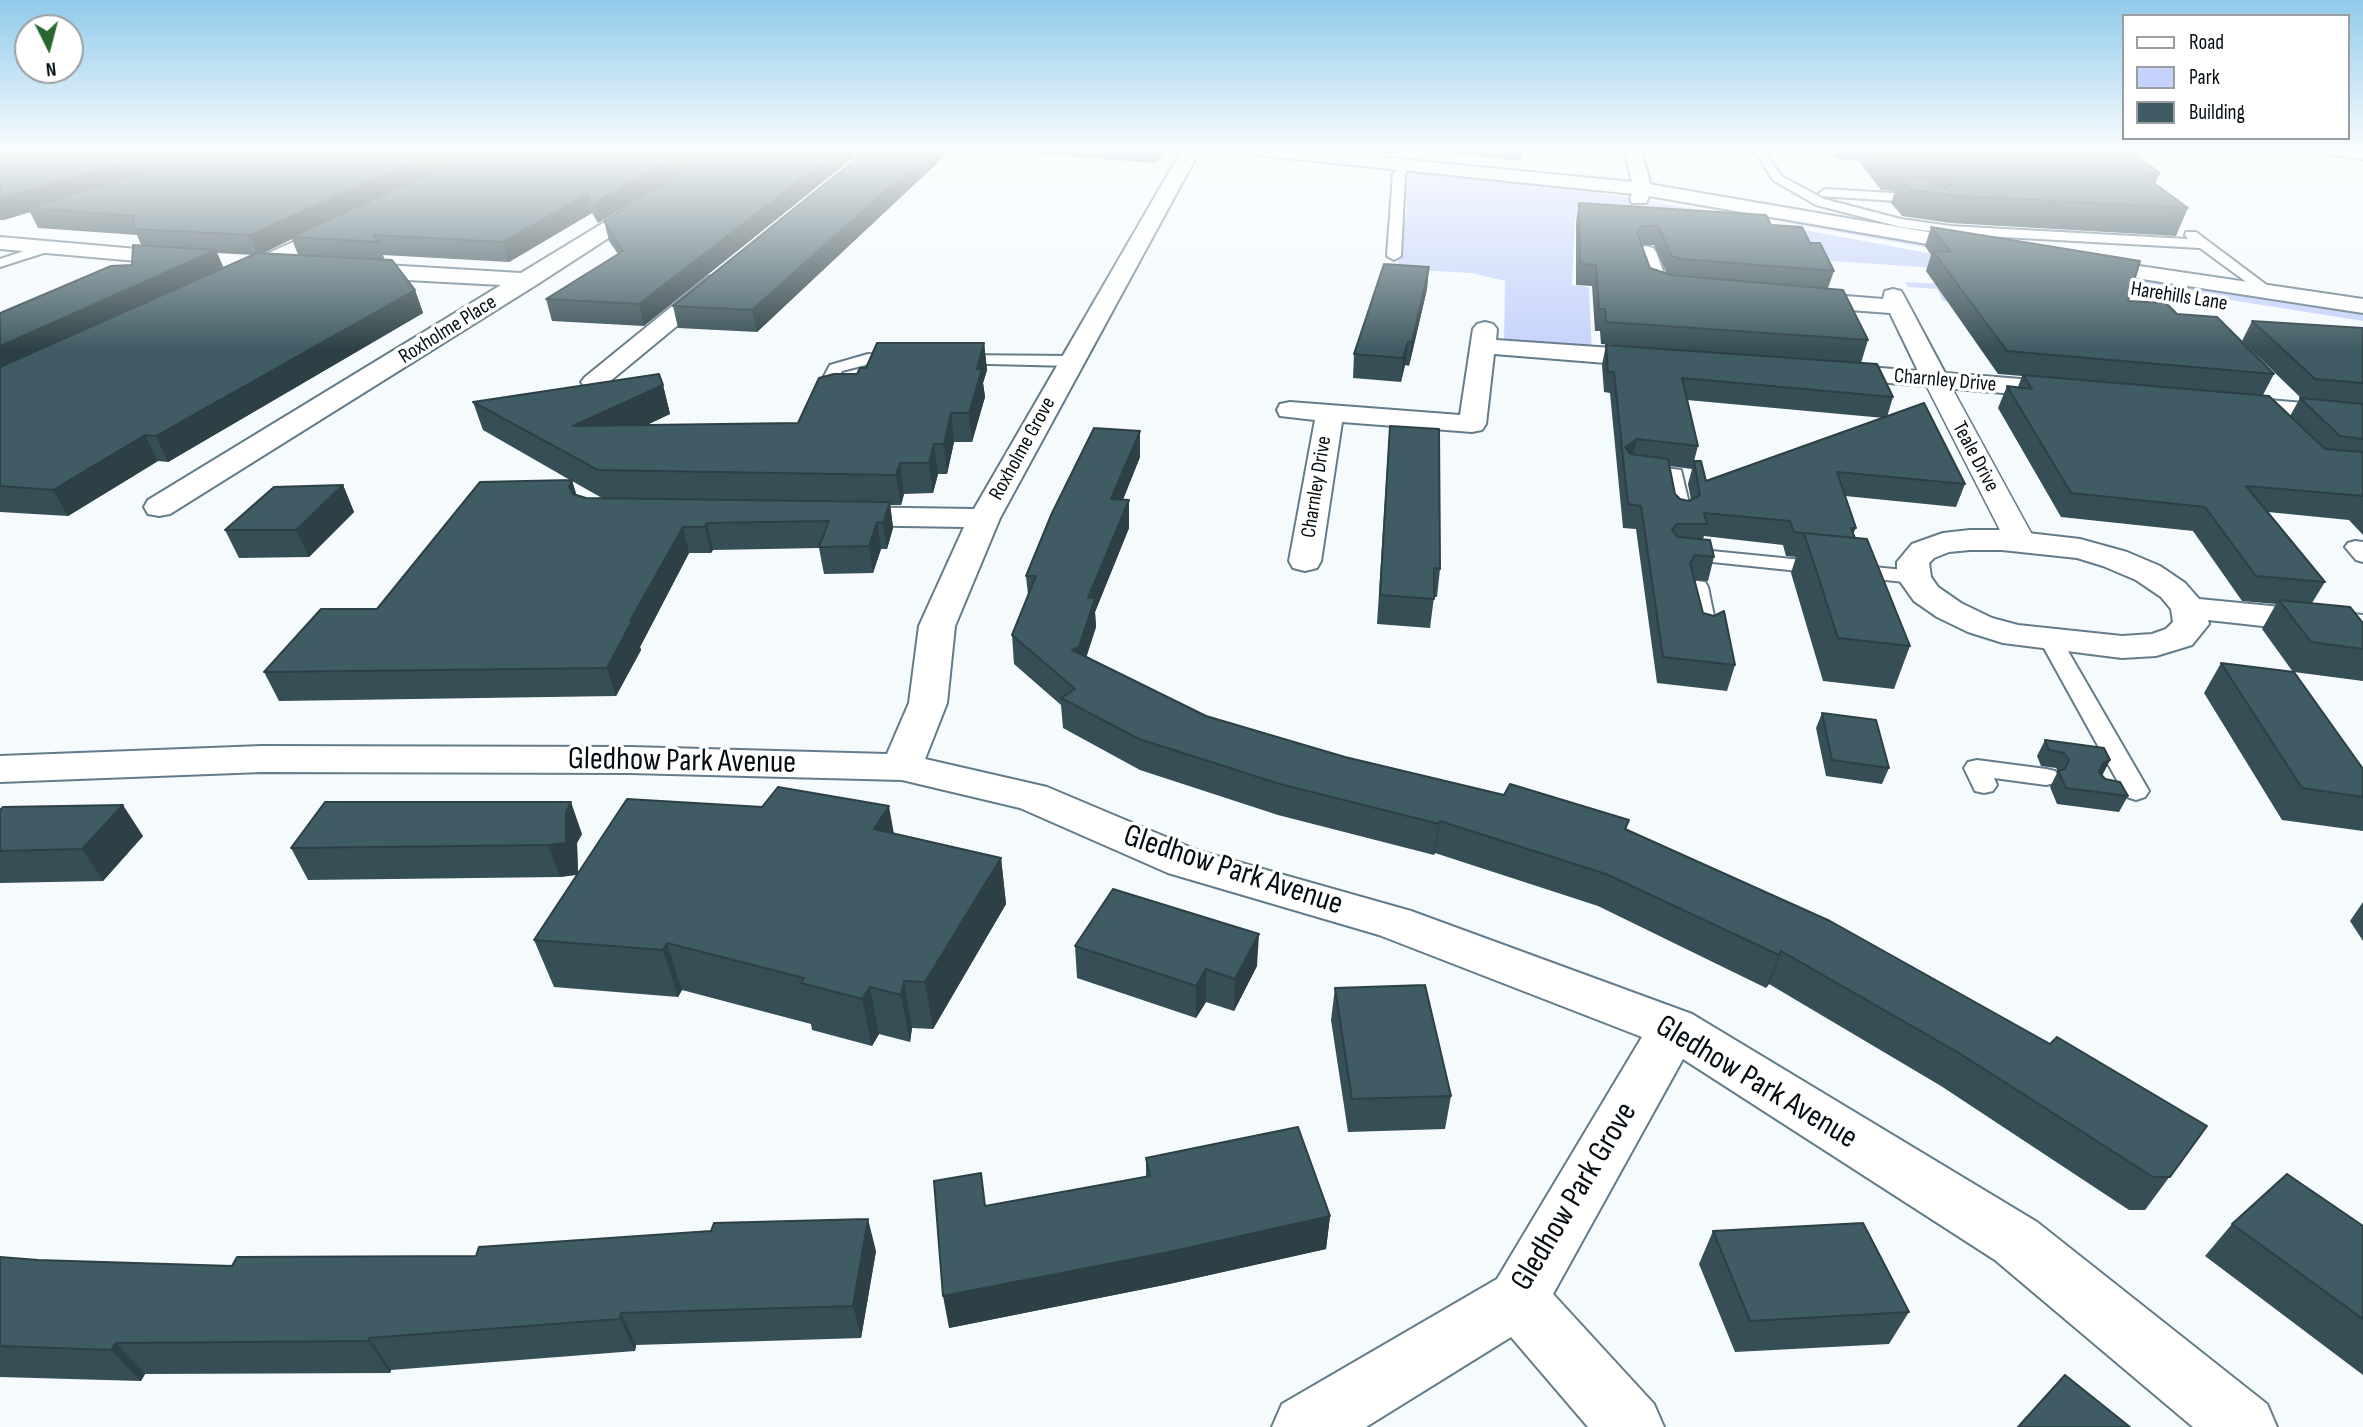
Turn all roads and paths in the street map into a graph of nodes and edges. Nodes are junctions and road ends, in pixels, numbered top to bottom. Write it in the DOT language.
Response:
graph roads {
  1 [pos="629,217"];
  2 [pos="1153,217"];
  3 [pos="1396,217"];
  4 [pos="1753,217"];
  5 [pos="1785,217"];
  6 [pos="1872,217"];
  7 [pos="357,219"];
  8 [pos="2182,228"];
  9 [pos="4,234"];
  10 [pos="2203,244"];
  11 [pos="46,248"];
  12 [pos="1646,252"];
  13 [pos="1394,256"];
  14 [pos="2035,256"];
  15 [pos="2060,260"];
  16 [pos="0,263"];
  17 [pos="260,265"];
  18 [pos="1992,265"];
  19 [pos="300,267"];
  20 [pos="327,269"];
  21 [pos="730,270"];
  22 [pos="528,280"];
  23 [pos="2075,280"];
  24 [pos="1712,292"];
  25 [pos="2269,292"];
  26 [pos="1777,297"];
  27 [pos="2363,306"];
  28 [pos="2336,323"];
  29 [pos="1674,360"];
  30 [pos="1072,361"];
  31 [pos="1806,370"];
  32 [pos="1935,379"];
  33 [pos="594,382"];
  34 [pos="2092,393"];
  35 [pos="822,395"];
  36 [pos="2214,403"];
  37 [pos="1290,410"];
  38 [pos="1330,413"];
  39 [pos="2363,416"];
  40 [pos="1632,470"];
  41 [pos="159,507"];
  42 [pos="817,516"];
  43 [pos="984,518"];
  44 [pos="2021,542"];
  45 [pos="2363,548"];
  46 [pos="1688,552"];
  47 [pos="2363,556"];
  48 [pos="1305,561"];
  49 [pos="1914,577"];
  50 [pos="2188,608"];
  51 [pos="2363,626"];
  52 [pos="1706,631"];
  53 [pos="2050,639"];
  54 [pos="902,767"];
  55 [pos="0,769"];
  56 [pos="2046,777"];
  57 [pos="1984,785"];
  58 [pos="2106,786"];
  59 [pos="1674,1028"];
  60 [pos="1518,1299"];
  61 [pos="1305,1427"];
  62 [pos="1631,1427"];
  63 [pos="2244,1427"];
  1 -- 22 [label="street, Roxholme Place"];
  2 -- 30 [label="street, Roxholme Grove"];
  3 -- 13 [label="lane"];
  4 -- 18 [label="street"];
  5 -- 14 [label="street"];
  6 -- 10 [label="lane"];
  7 -- 17 [label="street"];
  8 -- 10 [label="lane"];
  9 -- 11 [label="street"];
  10 -- 25 [label="lane"];
  11 -- 16 [label="lane"];
  11 -- 17 [label="street"];
  12 -- 24 [label="street"];
  15 -- 25 [label="street, Harehills Lane"];
  17 -- 19 [label="street"];
  20 -- 22 [label="street"];
  21 -- 33 [label="street"];
  22 -- 41 [label="street, Roxholme Place"];
  23 -- 28 [label="street, Harehills Lane"];
  25 -- 27 [label="street, Harehills Lane"];
  26 -- 32 [label="street, Teale Drive"];
  29 -- 38 [label="street, Charnley Drive"];
  30 -- 35 [label="lane"];
  30 -- 43 [label="street, Roxholme Grove"];
  31 -- 32 [label="street, Charnley Drive"];
  32 -- 34 [label="street, Charnley Drive"];
  32 -- 44 [label="street, Teale Drive"];
  36 -- 39 [label="street"];
  37 -- 38 [label="street, Charnley Drive"];
  38 -- 48 [label="street, Charnley Drive"];
  40 -- 46 [label="lane"];
  42 -- 43 [label="street"];
  43 -- 54 [label="street, Roxholme Grove"];
  44 -- 49 [label="street"];
  44 -- 50 [label="street"];
  45 -- 47 [label="lane"];
  46 -- 49 [label="lane"];
  46 -- 52 [label="lane"];
  49 -- 53 [label="street"];
  50 -- 51 [label="street"];
  50 -- 53 [label="street"];
  53 -- 58 [label="lane"];
  54 -- 55 [label="street, Gledhow Park Avenue"];
  54 -- 59 [label="street, Gledhow Park Avenue"];
  56 -- 57 [label="lane"];
  59 -- 60 [label="street, Gledhow Park Grove"];
  59 -- 63 [label="street, Gledhow Park Avenue"];
  60 -- 61 [label="street, Gledhow Park Grove"];
  60 -- 62 [label="street"];
}
